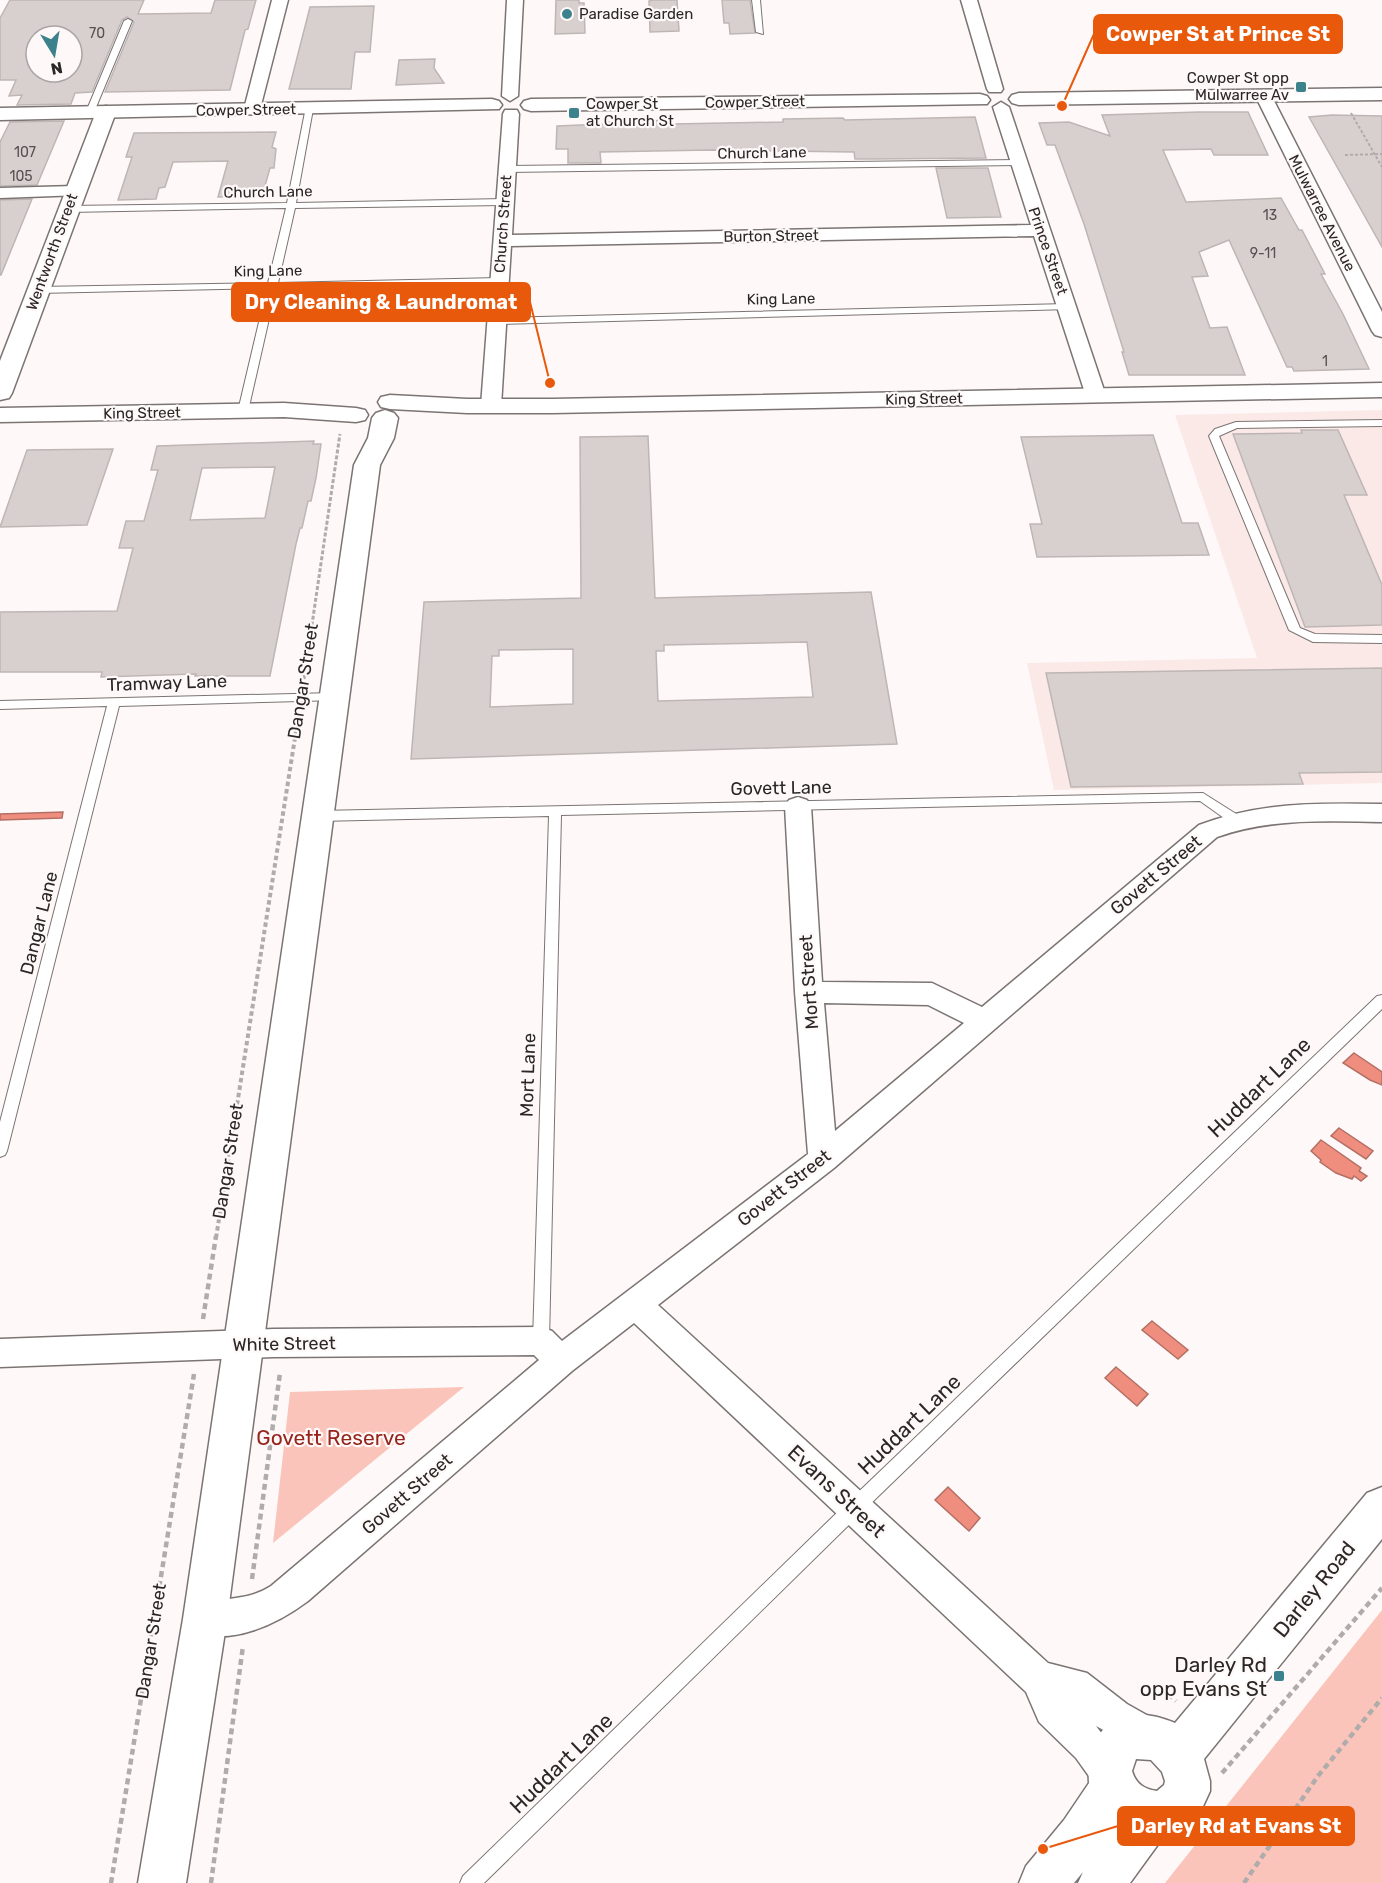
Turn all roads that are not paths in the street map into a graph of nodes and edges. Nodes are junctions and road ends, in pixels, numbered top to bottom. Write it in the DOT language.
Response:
graph roads {
  1 [pos="280,0"];
  2 [pos="515,0"];
  3 [pos="756,0"];
  4 [pos="969,0"];
  5 [pos="128,21"];
  6 [pos="760,32"];
  7 [pos="1382,94"];
  8 [pos="1263,95"];
  9 [pos="999,99"];
  10 [pos="504,105"];
  11 [pos="252,109"];
  12 [pos="309,109"];
  13 [pos="98,112"];
  14 [pos="0,114"];
  15 [pos="1018,163"];
  16 [pos="506,169"];
  17 [pos="0,193"];
  18 [pos="71,200"];
  19 [pos="504,202"];
  20 [pos="291,205"];
  21 [pos="1041,230"];
  22 [pos="501,241"];
  23 [pos="499,281"];
  24 [pos="270,286"];
  25 [pos="38,290"];
  26 [pos="1067,307"];
  27 [pos="496,321"];
  28 [pos="1382,331"];
  29 [pos="1382,390"];
  30 [pos="0,393"];
  31 [pos="1096,396"];
  32 [pos="479,406"];
  33 [pos="243,411"];
  34 [pos="374,412"];
  35 [pos="0,415"];
  36 [pos="1382,423"];
  37 [pos="1382,639"];
  38 [pos="334,697"];
  39 [pos="114,703"];
  40 [pos="0,705"];
  41 [pos="798,806"];
  42 [pos="555,811"];
  43 [pos="1382,813"];
  44 [pos="318,816"];
  45 [pos="1236,820"];
  46 [pos="809,992"];
  47 [pos="1382,1000"];
  48 [pos="985,1021"];
  49 [pos="0,1151"];
  50 [pos="823,1159"];
  51 [pos="634,1303"];
  52 [pos="242,1344"];
  53 [pos="551,1351"];
  54 [pos="0,1353"];
  55 [pos="1382,1507"];
  56 [pos="855,1508"];
  57 [pos="206,1619"];
  58 [pos="1039,1679"];
  59 [pos="1162,1745"];
  60 [pos="1111,1779"];
  61 [pos="1163,1815"];
  62 [pos="162,1883"];
  63 [pos="470,1883"];
  64 [pos="1043,1883"];
  65 [pos="1102,1883"];
  1 -- 11 [label="street"];
  2 -- 10 [label="street, Church Street"];
  3 -- 6 [label="lane"];
  4 -- 9 [label="street, Prince Street"];
  5 -- 13 [label="lane"];
  7 -- 8 [label="street, Cowper Street"];
  8 -- 9 [label="street, Cowper Street"];
  8 -- 28 [label="street, Mulwarree Avenue"];
  9 -- 10 [label="street, Cowper Street"];
  9 -- 15 [label="street, Prince Street"];
  10 -- 12 [label="street, Cowper Street"];
  10 -- 16 [label="street, Church Street"];
  11 -- 12 [label="street, Cowper Street"];
  11 -- 13 [label="street, Cowper Street"];
  12 -- 20 [label="lane"];
  13 -- 14 [label="street, Cowper Street"];
  13 -- 18 [label="street, Wentworth Street"];
  15 -- 16 [label="lane, Church Lane"];
  15 -- 21 [label="street, Prince Street"];
  16 -- 19 [label="street, Church Street"];
  17 -- 18 [label="street"];
  18 -- 20 [label="lane, Church Lane"];
  18 -- 25 [label="street, Wentworth Street"];
  19 -- 20 [label="lane, Church Lane"];
  19 -- 22 [label="street, Church Street"];
  20 -- 24 [label="lane"];
  21 -- 22 [label="street, Burton Street"];
  21 -- 26 [label="street, Prince Street"];
  22 -- 23 [label="street, Church Street"];
  23 -- 24 [label="lane, King Lane"];
  23 -- 27 [label="street, Church Street"];
  24 -- 25 [label="lane, King Lane"];
  24 -- 33 [label="lane"];
  25 -- 30 [label="street, Wentworth Street"];
  26 -- 27 [label="lane, King Lane"];
  26 -- 31 [label="street, Prince Street"];
  27 -- 32 [label="street, Church Street"];
  29 -- 31 [label="street, King Street"];
  31 -- 32 [label="street, King Street"];
  32 -- 34 [label="street, King Street"];
  33 -- 34 [label="street, King Street"];
  33 -- 35 [label="street, King Street"];
  34 -- 38 [label="street, Dangar Street"];
  36 -- 37 [label="lane"];
  38 -- 39 [label="lane, Tramway Lane"];
  38 -- 44 [label="street, Dangar Street"];
  39 -- 40 [label="lane, Tramway Lane"];
  39 -- 49 [label="lane, Dangar Lane"];
  41 -- 42 [label="lane, Govett Lane"];
  41 -- 45 [label="lane, Govett Lane"];
  41 -- 46 [label="street, Mort Street"];
  42 -- 44 [label="lane, Govett Lane"];
  42 -- 53 [label="lane, Mort Lane"];
  43 -- 45 [label="street, Govett Street"];
  44 -- 52 [label="street, Dangar Street"];
  45 -- 48 [label="street, Govett Street"];
  46 -- 48 [label="street"];
  46 -- 50 [label="street, Mort Street"];
  47 -- 56 [label="lane, Huddart Lane"];
  48 -- 50 [label="street, Govett Street"];
  50 -- 51 [label="street, Govett Street"];
  51 -- 53 [label="street, Govett Street"];
  51 -- 56 [label="street, Evans Street"];
  52 -- 53 [label="street, White Street"];
  52 -- 54 [label="street, White Street"];
  52 -- 57 [label="street, Dangar Street"];
  53 -- 57 [label="street, Govett Street"];
  55 -- 59 [label="street, Darley Road"];
  56 -- 58 [label="street, Evans Street"];
  56 -- 63 [label="lane, Huddart Lane"];
  57 -- 62 [label="street, Dangar Street"];
  58 -- 59 [label="street"];
  58 -- 60 [label="street, Evans Street"];
  59 -- 60 [label="street"];
  59 -- 61 [label="street"];
  60 -- 61 [label="street"];
  60 -- 64 [label="street"];
  61 -- 65 [label="street"];
}
